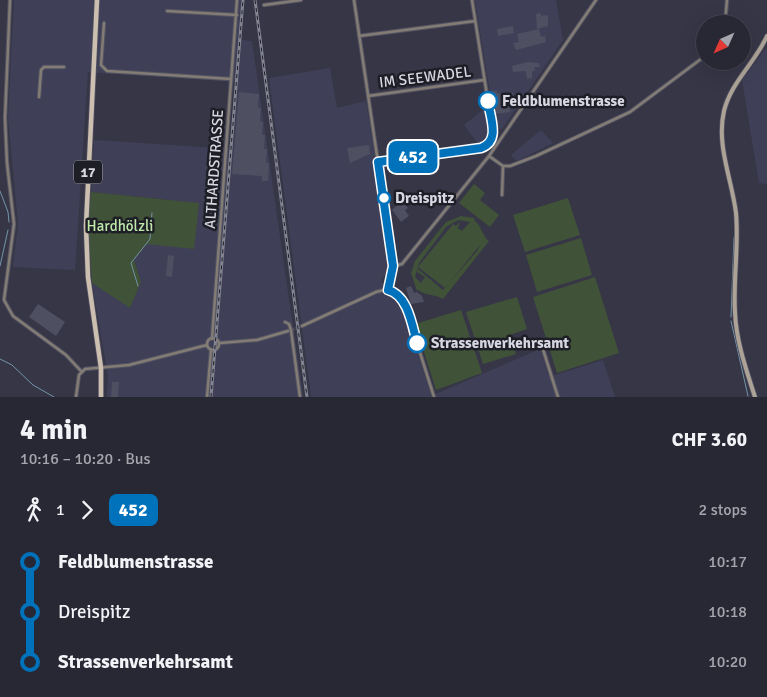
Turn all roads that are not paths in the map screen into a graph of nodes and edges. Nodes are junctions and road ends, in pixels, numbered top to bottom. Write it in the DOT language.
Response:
graph roads {
  1 [pos="10,0"];
  2 [pos="97,0"];
  3 [pos="238,0"];
  4 [pos="301,0"];
  5 [pos="354,0"];
  6 [pos="472,0"];
  7 [pos="596,0"];
  8 [pos="727,0"];
  9 [pos="275,2"];
  10 [pos="264,5"];
  11 [pos="167,11"];
  12 [pos="237,15"];
  13 [pos="726,15"];
  14 [pos="475,21"];
  15 [pos="104,23"];
  16 [pos="359,36"];
  17 [pos="767,36"];
  18 [pos="696,63"];
  19 [pos="64,67"];
  20 [pos="231,79"];
  21 [pos="484,80"];
  22 [pos="368,96"];
  23 [pos="39,97"];
  24 [pos="489,156"];
  25 [pos="378,162"];
  26 [pos="503,166"];
  27 [pos="502,195"];
  28 [pos="393,266"];
  29 [pos="388,290"];
  30 [pos="285,322"];
  31 [pos="302,326"];
  32 [pos="288,331"];
  33 [pos="212,339"];
  34 [pos="220,343"];
  35 [pos="541,343"];
  36 [pos="207,345"];
  37 [pos="211,351"];
  38 [pos="101,368"];
  39 [pos="81,371"];
  40 [pos="76,397"];
  41 [pos="101,397"];
  42 [pos="207,397"];
  43 [pos="300,397"];
  44 [pos="434,397"];
  45 [pos="558,397"];
  46 [pos="755,397"];
  1 -- 39 [label="street"];
  2 -- 38 [label="main road, 17"];
  3 -- 12 [label="street, ALTHARDSTRASSE"];
  4 -- 9 [label="street"];
  5 -- 16 [label="street"];
  6 -- 14 [label="street"];
  7 -- 24 [label="street"];
  8 -- 13 [label="street"];
  9 -- 10 [label="street"];
  11 -- 12 [label="street"];
  12 -- 20 [label="street, ALTHARDSTRASSE"];
  14 -- 16 [label="street"];
  14 -- 21 [label="street"];
  15 -- 20 [label="street"];
  16 -- 22 [label="street"];
  17 -- 46 [label="street"];
  18 -- 26 [label="street"];
  19 -- 23 [label="street"];
  20 -- 33 [label="street, ALTHARDSTRASSE"];
  21 -- 22 [label="street, IM SEEWADEL"];
  21 -- 25 [label="street"];
  22 -- 25 [label="street"];
  24 -- 26 [label="street"];
  24 -- 28 [label="street"];
  25 -- 28 [label="street"];
  26 -- 27 [label="street"];
  28 -- 29 [label="street"];
  29 -- 31 [label="street"];
  29 -- 44 [label="street"];
  30 -- 43 [label="street"];
  32 -- 34 [label="street"];
  33 -- 34 [label="street"];
  33 -- 36 [label="street"];
  34 -- 37 [label="street"];
  35 -- 45 [label="street"];
  36 -- 37 [label="street"];
  36 -- 38 [label="street"];
  37 -- 42 [label="street"];
  38 -- 39 [label="street"];
  38 -- 41 [label="main road, 17"];
  39 -- 40 [label="street"];
}
